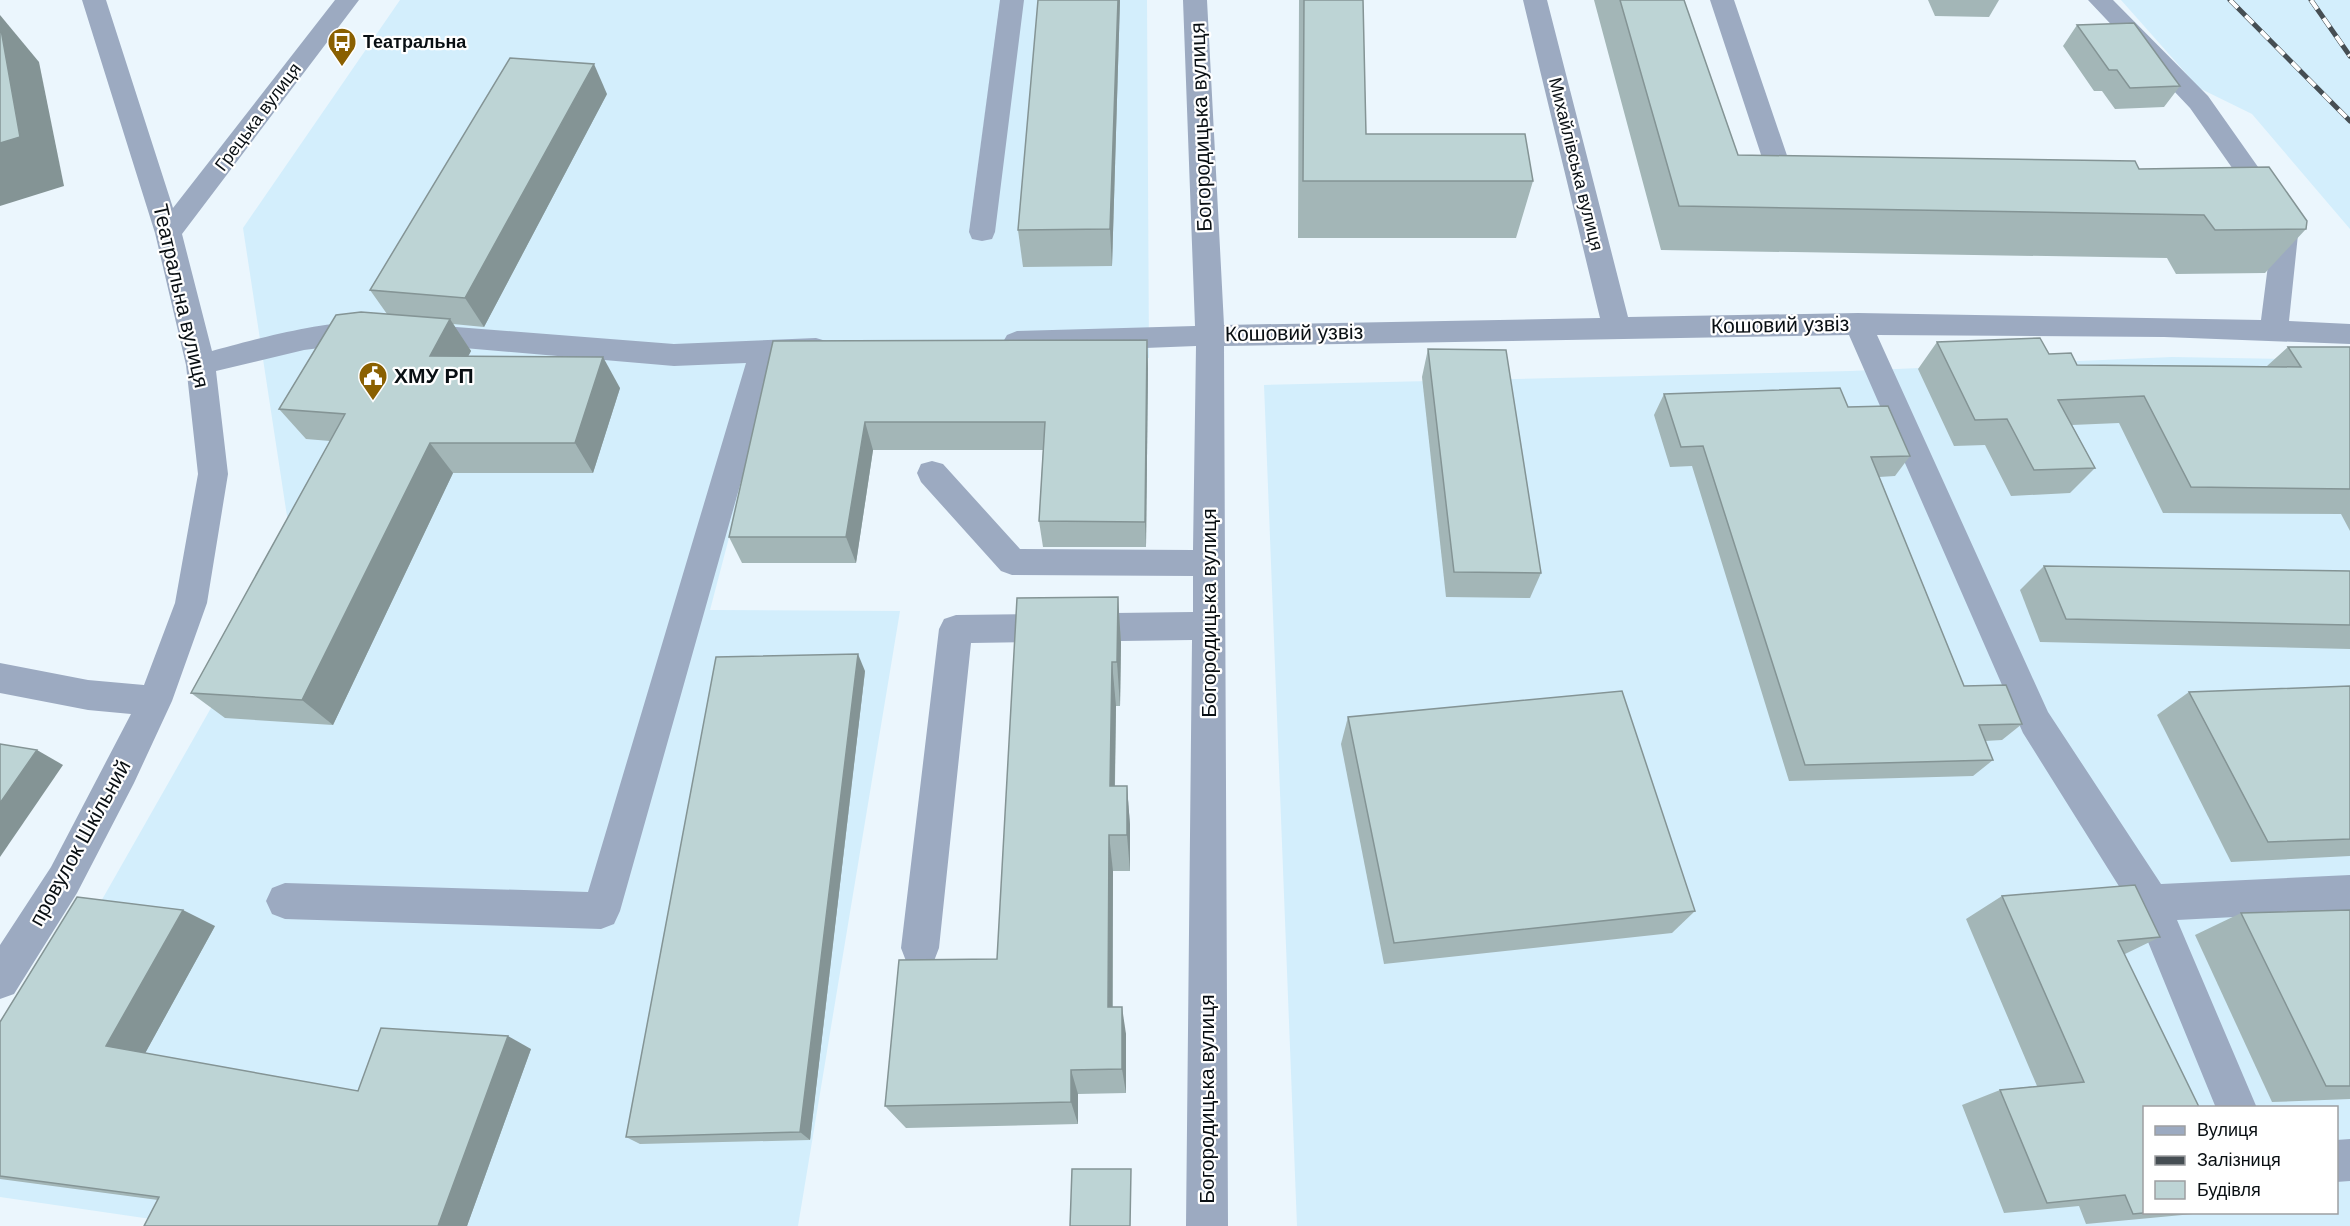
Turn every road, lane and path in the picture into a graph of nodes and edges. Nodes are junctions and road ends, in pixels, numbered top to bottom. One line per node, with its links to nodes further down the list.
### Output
1 (94, 0): 10 (street, Театральна вулиця)
2 (347, 0): 10 (street, Грецька вулиця)
3 (1012, 0): 9 (street)
4 (1195, 0): 14 (street, Богородицька вулиця)
5 (1535, 0): 12 (street, Михайлівська вулиця)
6 (1722, 0): 8 (street)
7 (2100, 0): 13 (street)
8 (1820, 188)
9 (982, 232)
10 (168, 233): 19 (street, Театральна вулиця)
11 (1858, 323): 12 (street, Кошовий узвіз); 13 (street, Кошовий узвіз); 27 (street)
12 (1616, 327): 14 (street, Кошовий узвіз)
13 (2274, 330): 15 (street, Кошовий узвіз)
14 (1210, 334): 16 (street, Кошовий узвіз); 21 (street, Богородицька вулиця)
15 (2348, 337)
16 (987, 343)
17 (846, 348): 18 (street)
18 (764, 351): 19 (street); 26 (street)
19 (201, 365): 24 (street, Театральна вулиця)
20 (932, 473): 21 (street)
21 (1209, 563): 22 (street, Богородицька вулиця)
22 (1209, 626): 28 (street); 31 (street, Богородицька вулиця)
23 (0, 678): 24 (street)
24 (155, 702): 29 (street, провулок Шкільний)
25 (2350, 893): 27 (street)
26 (285, 901)
27 (2151, 903): 30 (street)
28 (920, 948)
29 (0, 980)
30 (2237, 1106)
31 (1207, 1226)

